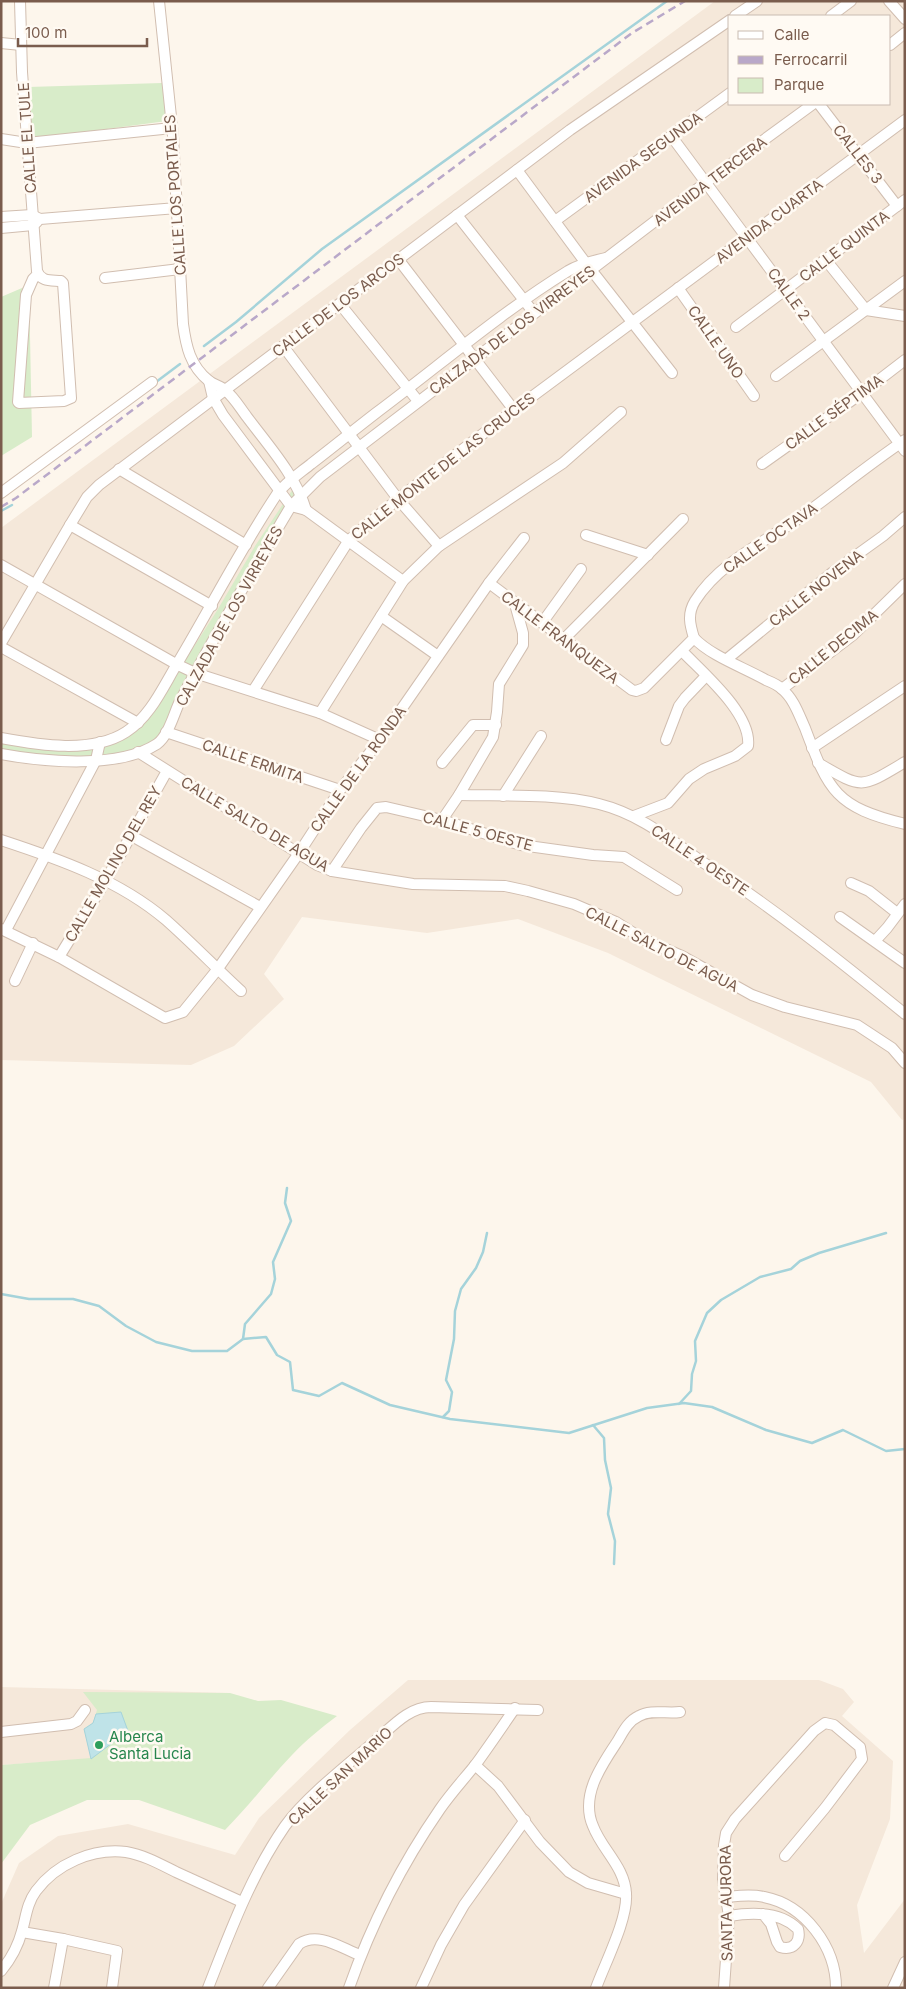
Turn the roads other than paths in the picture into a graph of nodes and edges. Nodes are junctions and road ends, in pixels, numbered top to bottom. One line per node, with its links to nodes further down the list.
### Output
1 (20, 1): 13 (street, CALLE EL TULE)
2 (159, 1): 18 (street, CALLE LOS PORTALES)
3 (757, 1): 6 (street)
4 (851, 1): 7 (street)
5 (889, 1): 8 (street)
6 (736, 15)
7 (832, 15)
8 (905, 20)
9 (728, 21): 23 (street, CALLE DE LOS ARCOS)
10 (905, 33): 12 (street)
11 (1, 43): 13 (street)
12 (891, 43)
13 (21, 45): 21 (street, CALLE EL TULE)
14 (728, 94): 19 (street, AVENIDA SEGUNDA)
15 (812, 105): 24 (street, AVENIDA TERCERA)
16 (820, 105): 22 (street, CALLES 3)
17 (905, 120): 22 (street, AVENIDA CUARTA)
18 (172, 128): 21 (street); 26 (street, CALLE LOS PORTALES)
19 (672, 136): 24 (street, CALLE 2); 30 (street, AVENIDA SEGUNDA)
20 (1, 139): 21 (street)
21 (27, 143): 29 (street, CALLE EL TULE)
22 (859, 154): 25 (street, CALLES 3); 32 (street, AVENIDA CUARTA)
23 (517, 170): 27 (street, CALLE DE LOS ARCOS); 30 (street)
24 (705, 183): 32 (street, CALLE 2); 33 (street, AVENIDA TERCERA)
25 (901, 203): 35 (street, CALLE QUINTA)
26 (178, 208): 29 (street); 37 (street, CALLE LOS PORTALES)
27 (457, 216): 34 (street, CALLE DE LOS ARCOS); 44 (street)
28 (1, 217): 29 (street)
29 (35, 220): 31 (street); 39 (street, CALLE EL TULE)
30 (555, 221): 36 (street)
31 (1, 228)
32 (748, 238): 42 (street, AVENIDA CUARTA); 43 (street, CALLE 2)
33 (607, 258): 36 (street, CALZADA DE LOS VIRREYES); 38 (street, CALZADA DE LOS VIRREYES)
34 (398, 259): 45 (street, CALLE DE LOS ARCOS); 53 (street)
35 (825, 259): 43 (street, CALLE QUINTA); 46 (street)
36 (585, 262): 38 (street); 44 (street, CALZADA DE LOS VIRREYES)
37 (180, 269): 40 (street); 58 (street, CALLE LOS PORTALES)
38 (593, 270): 47 (street, CALZADA DE LOS VIRREYES); 49 (street)
39 (38, 274): 39 (street)
40 (105, 278)
41 (905, 281): 46 (street)
42 (678, 288): 49 (street, AVENIDA CUARTA); 63 (street, CALLE UNO)
43 (786, 290): 50 (street, CALLE QUINTA); 51 (street, CALLE 2)
44 (525, 301): 47 (street); 53 (street, CALZADA DE LOS VIRREYES)
45 (340, 304): 52 (street, CALLE DE LOS ARCOS); 60 (street)
46 (866, 310): 48 (street); 51 (street)
47 (534, 314): 54 (street, CALZADA DE LOS VIRREYES)
48 (905, 316)
49 (632, 320): 56 (street); 66 (street, CALLE MONTE DE LAS CRUCES)
50 (736, 327)
51 (823, 342): 57 (street); 62 (street, CALLE 2)
52 (283, 346): 61 (street, CALLE DE LOS ARCOS); 68 (street)
53 (464, 346): 54 (street); 60 (street, CALZADA DE LOS VIRREYES)
54 (474, 359): 65 (street, CALZADA DE LOS VIRREYES); 66 (street)
55 (905, 360): 62 (street, CALLE SÉPTIMA)
56 (672, 373)
57 (776, 376)
58 (210, 381): 61 (street, CALLE LOS PORTALES); 64 (street)
59 (152, 382): 75 (street)
60 (408, 389): 65 (street); 68 (street, CALZADA DE LOS VIRREYES)
61 (225, 390): 64 (street, CALLE DE LOS ARCOS); 73 (street, CALLE LOS PORTALES)
62 (862, 393): 69 (street, CALLE 2); 71 (street, CALLE SÉPTIMA)
63 (754, 396)
64 (212, 398): 72 (street, CALLE DE LOS ARCOS); 74 (street)
65 (418, 402): 70 (street, CALZADA DE LOS VIRREYES)
66 (514, 410): 77 (street, CALLE MONTE DE LAS CRUCES)
67 (621, 412): 87 (street)
68 (349, 434): 70 (street); 73 (street, CALZADA DE LOS VIRREYES)
69 (903, 445): 99 (street, CALLE OCTAVA)
70 (359, 447): 76 (street, CALZADA DE LOS VIRREYES); 77 (street)
71 (762, 464)
72 (119, 469): 82 (street, CALLE DE LOS ARCOS); 86 (street)
73 (292, 479): 74 (street, CALZADA DE LOS VIRREYES); 76 (street, CALLE LOS PORTALES)
74 (279, 491): 78 (street); 86 (street, CALZADA DE LOS VIRREYES)
75 (1, 493)
76 (302, 494): 78 (street, CALZADA DE LOS VIRREYES); 79 (street, CALLE LOS PORTALES)
77 (398, 499): 85 (street, CALLE MONTE DE LAS CRUCES); 87 (street)
78 (291, 506): 79 (street); 107 (street, CALZADA DE LOS VIRREYES)
79 (306, 510): 85 (street)
80 (905, 517): 105 (street, CALLE NOVENA)
81 (683, 519): 88 (street)
82 (70, 525): 93 (street, CALLE DE LOS ARCOS); 96 (street)
83 (586, 535): 88 (street)
84 (524, 538): 92 (street, CALLE DE LA RONDA)
85 (349, 540): 91 (street); 111 (street, CALLE MONTE DE LAS CRUCES)
86 (246, 545): 96 (street, CALZADA DE LOS VIRREYES)
87 (439, 546): 91 (street)
88 (648, 555): 100 (street)
89 (1, 565): 93 (street)
90 (581, 569): 98 (street)
91 (403, 581): 97 (street)
92 (489, 583): 95 (street, CALLE FRANQUEZA); 104 (street, CALLE DE LA RONDA)
93 (36, 584): 101 (street, CALLE DE LOS ARCOS); 106 (street)
94 (905, 584): 110 (street, CALLE DECIMA)
95 (515, 604): 98 (street, CALLE FRANQUEZA); 114 (street)
96 (212, 606): 106 (street, CALZADA DE LOS VIRREYES)
97 (381, 616): 104 (street); 112 (street)
98 (542, 623): 100 (street, CALLE FRANQUEZA)
99 (694, 638): 103 (street); 105 (street)
100 (564, 639): 103 (street, CALLE FRANQUEZA)
101 (1, 643)
102 (1, 648): 113 (street)
103 (682, 651): 108 (street)
104 (438, 656): 118 (street, CALLE DE LA RONDA)
105 (728, 659): 110 (street)
106 (176, 664): 107 (street); 113 (street, CALZADA DE LOS VIRREYES)
107 (195, 673): 111 (street); 115 (street, CALZADA DE LOS VIRREYES)
108 (706, 676): 119 (street); 132 (street)
109 (904, 688): 121 (street)
110 (782, 689): 121 (street)
111 (253, 691): 112 (street)
112 (320, 713): 118 (street)
113 (138, 723): 120 (street, CALZADA DE LOS VIRREYES)
114 (496, 725): 127 (street); 130 (street)
115 (166, 732): 122 (street, CALZADA DE LOS VIRREYES); 129 (street, CALLE ERMITA)
116 (542, 736): 131 (street)
117 (1, 738): 120 (street, CALZADA DE LOS VIRREYES)
118 (380, 740): 129 (street, CALLE DE LA RONDA)
119 (666, 740)
120 (100, 742): 124 (street)
121 (812, 748): 125 (street)
122 (138, 752): 124 (street, CALZADA DE LOS VIRREYES); 128 (street, CALLE SALTO DE AGUA)
123 (1, 754): 124 (street, CALZADA DE LOS VIRREYES)
124 (96, 760): 138 (street)
125 (817, 762): 126 (street); 134 (street)
126 (905, 762)
127 (442, 763)
128 (167, 771): 135 (street, CALLE MOLINO DEL REY); 137 (street, CALLE SALTO DE AGUA)
129 (340, 790): 137 (street, CALLE DE LA RONDA)
130 (459, 796): 131 (street, CALLE 4 OESTE); 133 (street)
131 (502, 796): 132 (street, CALLE 4 OESTE)
132 (634, 816): 155 (street, CALLE 4 OESTE)
133 (442, 820): 139 (street, CALLE 5 OESTE); 142 (street, CALLE 5 OESTE)
134 (905, 824)
135 (130, 835): 140 (street, CALLE MOLINO DEL REY); 144 (street)
136 (1, 840): 138 (street)
137 (299, 853): 139 (street, CALLE SALTO DE AGUA); 144 (street, CALLE DE LA RONDA)
138 (45, 854): 140 (street); 147 (street)
139 (332, 871): 156 (street, CALLE SALTO DE AGUA)
140 (106, 880): 150 (street, CALLE MOLINO DEL REY); 152 (street)
141 (851, 883): 145 (street)
142 (677, 890)
143 (905, 904): 145 (street)
144 (260, 907): 152 (street, CALLE DE LA RONDA)
145 (898, 913): 148 (street)
146 (840, 917): 148 (street)
147 (3, 930): 149 (street)
148 (875, 941): 151 (street)
149 (33, 943): 150 (street); 153 (street)
150 (59, 957): 152 (street, CALLE DE LA RONDA)
151 (905, 963)
152 (217, 970): 154 (street)
153 (15, 981)
154 (242, 991)
155 (905, 1014)
156 (905, 1063)
157 (516, 1708): 159 (street, CALLE SAN MARIO); 162 (street); 167 (street, CALLE SAN MARIO)
158 (85, 1710): 161 (street)
159 (538, 1710)
160 (680, 1712): 165 (street)
161 (1, 1732)
162 (475, 1765): 163 (street); 172 (street)
163 (525, 1820): 165 (street); 180 (street)
164 (785, 1856): 166 (street, SANTA AURORA)
165 (626, 1894): 181 (street)
166 (725, 1897): 169 (street, SANTA AURORA); 183 (street)
167 (242, 1902): 170 (street); 177 (street, CALLE SAN MARIO)
168 (762, 1914): 169 (street)
169 (729, 1916): 182 (street, SANTA AURORA)
170 (22, 1932): 171 (street); 174 (street)
171 (63, 1939): 175 (street); 176 (street)
172 (360, 1956): 178 (street); 179 (street)
173 (905, 1962): 184 (street)
174 (1, 1971)
175 (54, 1988)
176 (112, 1988)
177 (208, 1988)
178 (268, 1988)
179 (349, 1988)
180 (421, 1988)
181 (596, 1988)
182 (724, 1988)
183 (836, 1988)
184 (893, 1988)

